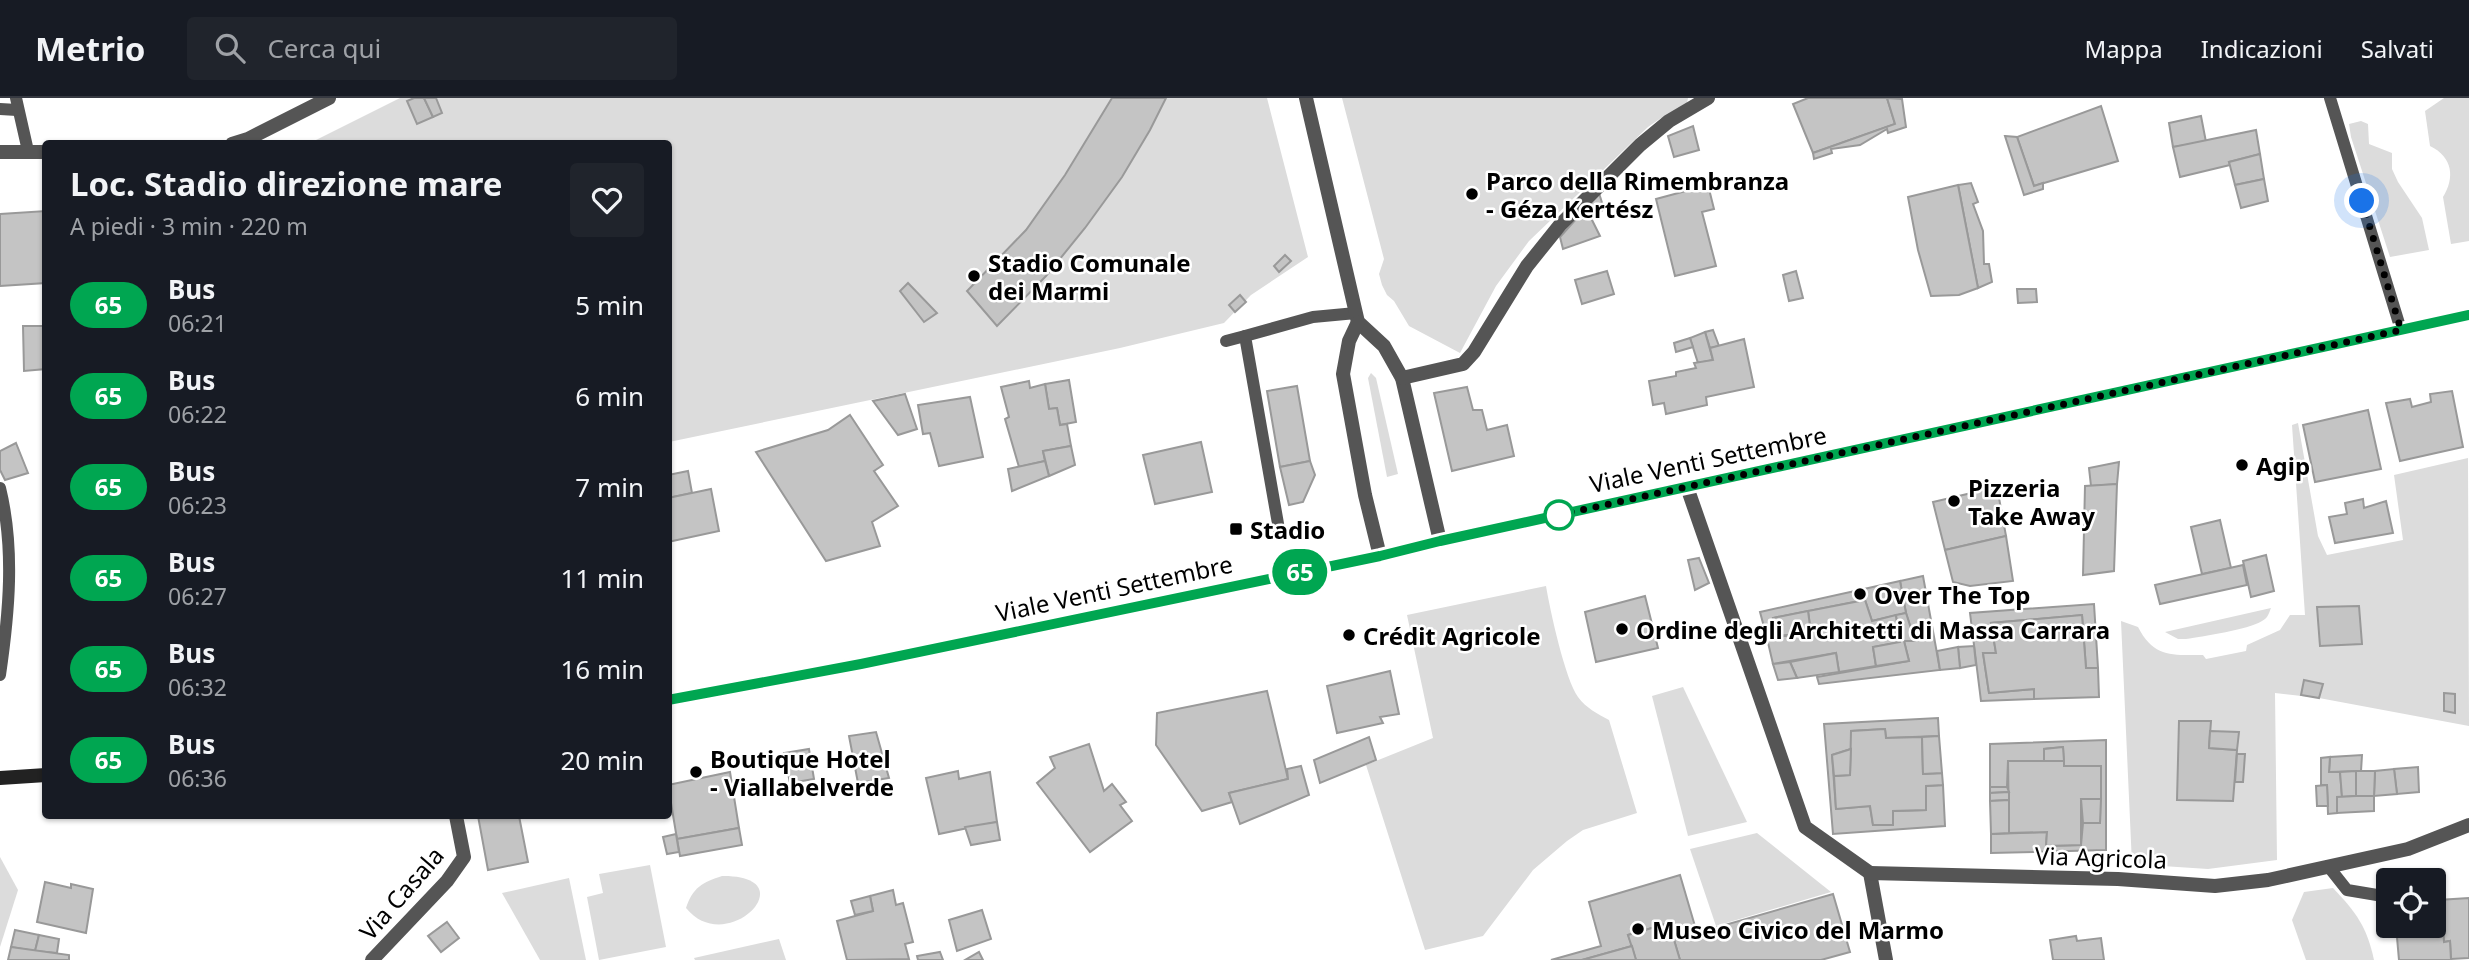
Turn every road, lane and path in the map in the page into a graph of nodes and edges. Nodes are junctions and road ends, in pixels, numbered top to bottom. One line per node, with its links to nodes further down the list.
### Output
1 (329, 98): 7 (street)
2 (1306, 98): 12 (street)
3 (1708, 98): 16 (street)
4 (2330, 98): 13 (lane)
5 (16, 104): 6 (lane); 8 (lane)
6 (0, 109)
7 (250, 140)
8 (27, 151): 9 (street); 10 (street)
9 (0, 152)
10 (42, 152)
11 (2469, 315): 13 (main road, Viale Venti Settembre)
12 (1357, 317): 14 (lane); 16 (street); 21 (street)
13 (2401, 330): 17 (main road, Viale Venti Settembre)
14 (1245, 336): 15 (lane); 19 (lane)
15 (1226, 341)
16 (1402, 378): 20 (street)
17 (1688, 487): 20 (main road, Viale Venti Settembre); 29 (street)
18 (0, 488): 22 (lane)
19 (1280, 535)
20 (1440, 541): 21 (main road, Viale Venti Settembre)
21 (1380, 556): 23 (main road, Viale Venti Settembre)
22 (0, 675)
23 (672, 699)
24 (42, 775): 25 (main road)
25 (0, 778)
26 (457, 819): 31 (street, Via Casala)
27 (2469, 825): 28 (street, Via Agricola)
28 (2328, 866): 29 (street, Via Agricola); 30 (lane)
29 (1870, 873): 32 (street)
30 (2376, 895)
31 (372, 960)
32 (1886, 960)

